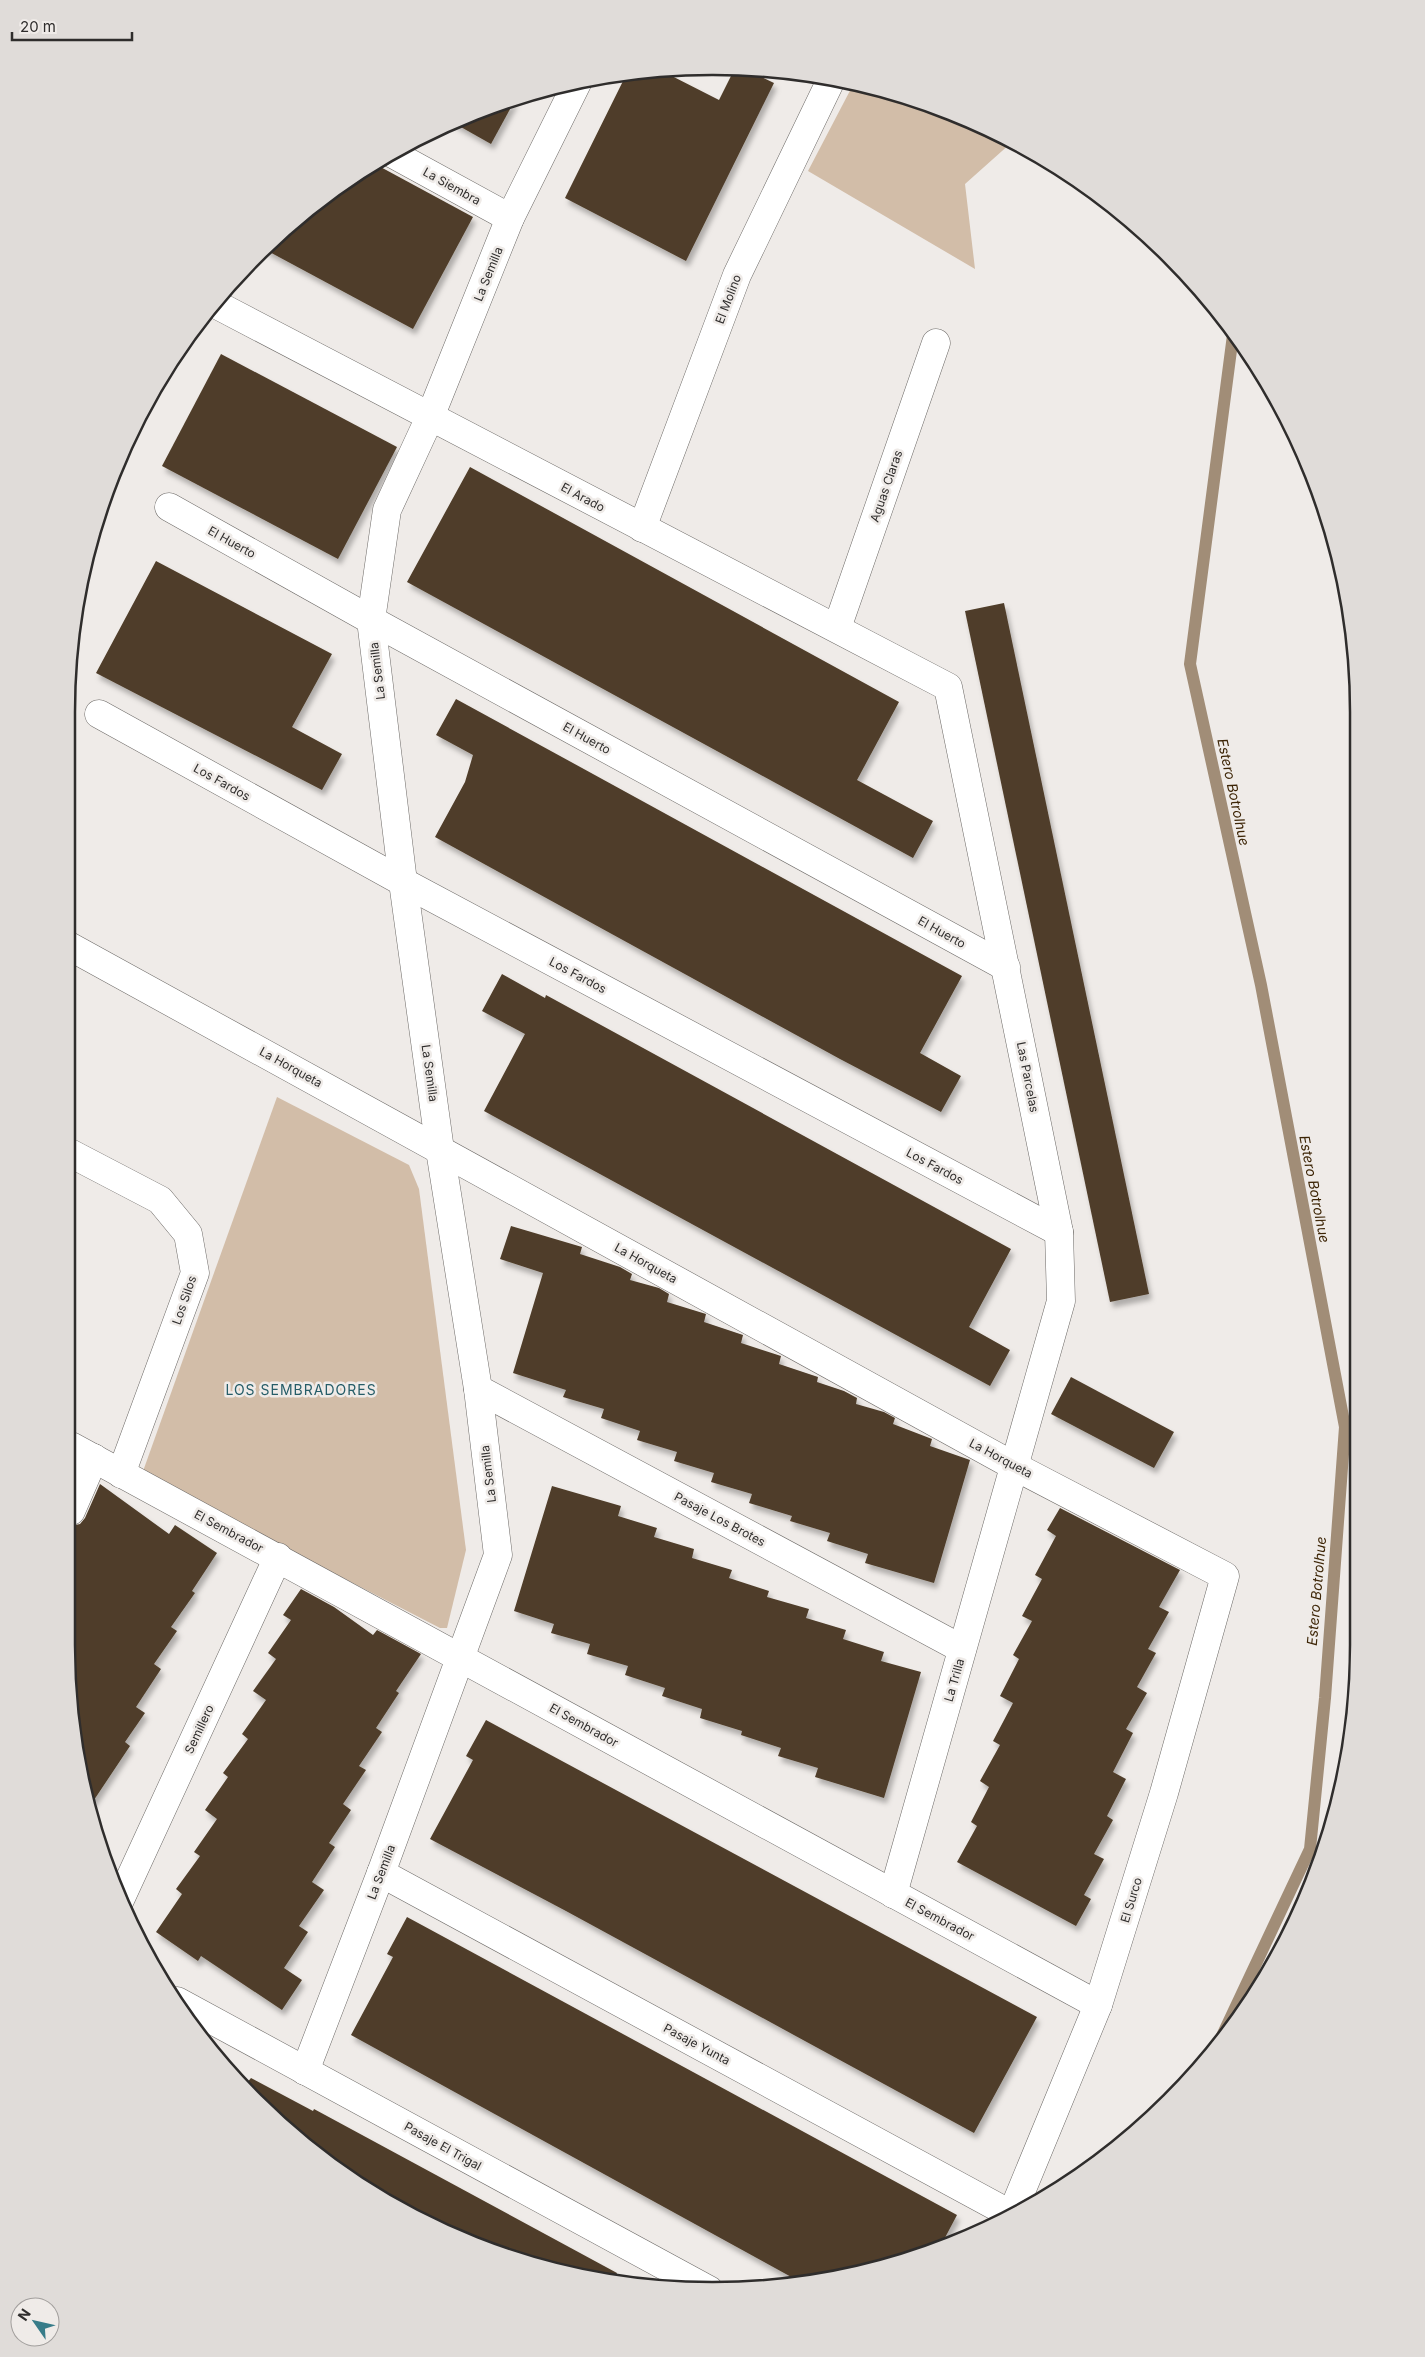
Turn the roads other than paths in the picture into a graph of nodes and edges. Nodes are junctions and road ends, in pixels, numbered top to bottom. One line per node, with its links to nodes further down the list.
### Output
1 (828, 86): 9 (street, El Molino)
2 (573, 91): 4 (street, La Semilla)
3 (399, 157): 4 (street, La Siembra)
4 (510, 218): 7 (street, La Semilla)
5 (221, 307): 7 (street, El Arado)
6 (936, 343): 11 (street, Aguas Claras)
7 (430, 417): 9 (street, El Arado); 10 (street, La Semilla)
8 (169, 507): 10 (street, El Huerto)
9 (642, 528): 11 (street, El Arado)
10 (371, 620): 14 (street, La Semilla); 16 (street, El Huerto)
11 (837, 628): 12 (street, El Arado)
12 (948, 687): 16 (street, Las Parcelas)
13 (99, 714): 14 (street, Los Fardos)
14 (403, 882): 17 (street, La Semilla); 19 (street, Los Fardos)
15 (75, 949): 17 (street, La Horqueta)
16 (1006, 967): 19 (street, Las Parcelas)
17 (440, 1150): 20 (street, La Semilla); 23 (street, La Horqueta)
18 (75, 1156): 24 (street, Los Silos)
19 (1059, 1232): 23 (street, Las Parcelas)
20 (478, 1389): 28 (street, Pasaje Los Brotes); 29 (street, La Semilla)
21 (75, 1448): 22 (street, El Sembrador)
22 (94, 1458): 24 (street, El Sembrador); 25 (street)
23 (1014, 1466): 27 (street, La Horqueta); 28 (street, La Trilla)
24 (121, 1474): 26 (street, El Sembrador)
25 (75, 1502)
26 (278, 1558): 29 (street, El Sembrador); 31 (street, Semillero)
27 (1225, 1576): 33 (street, El Surco)
28 (962, 1649): 32 (street, La Trilla)
29 (461, 1658): 30 (street, La Semilla); 32 (street, El Sembrador)
30 (381, 1873): 35 (street, La Semilla); 37 (street, Pasaje Yunta)
31 (125, 1890)
32 (893, 1894): 33 (street, El Sembrador)
33 (1098, 2005): 36 (street, El Surco)
34 (188, 2007): 35 (street, Pasaje El Trigal)
35 (305, 2071): 38 (street, Pasaje El Trigal)
36 (1015, 2205)
37 (1004, 2211)
38 (693, 2282)

